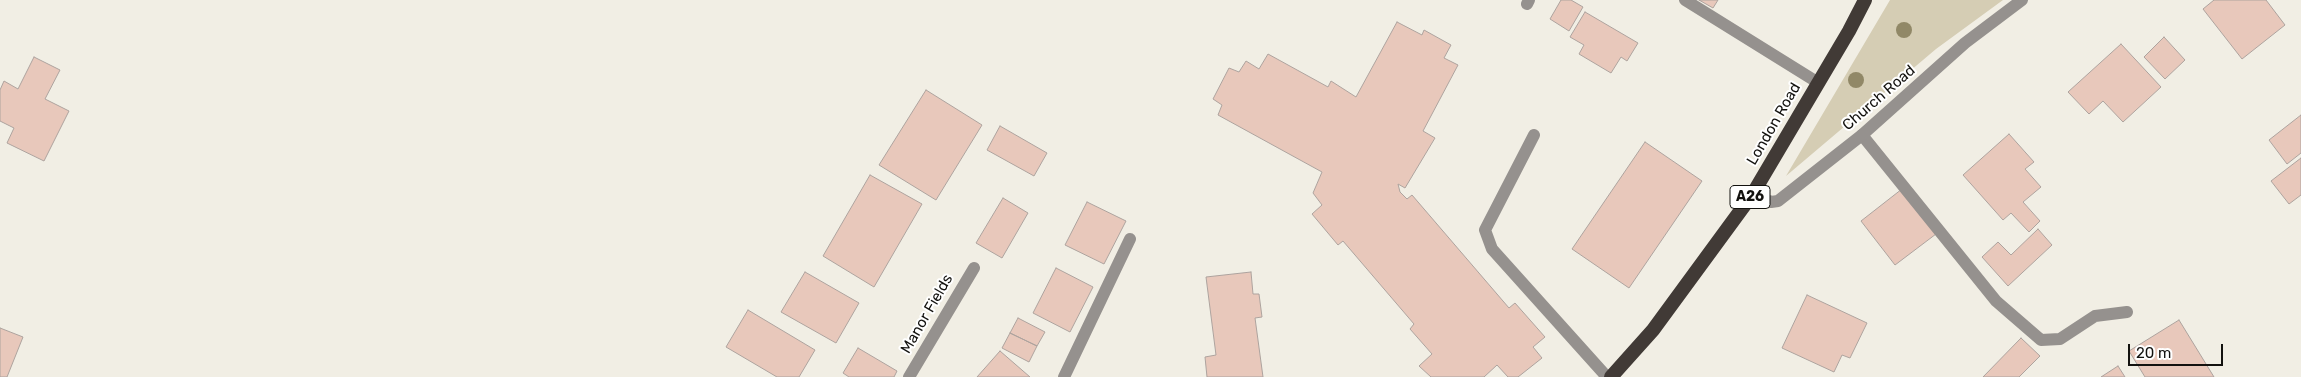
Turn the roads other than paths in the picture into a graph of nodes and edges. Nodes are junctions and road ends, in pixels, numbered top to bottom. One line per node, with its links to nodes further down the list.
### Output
1 (1685, 0): 4 (street)
2 (1865, 0): 4 (highway, London Road / A26)
3 (2022, 0): 5 (street, Church Road)
4 (1817, 82): 7 (highway, London Road / A26)
5 (1862, 135): 7 (street, Church Road); 10 (street)
6 (1534, 136): 13 (street)
7 (1752, 194): 14 (highway, London Road / A26)
8 (1130, 239): 12 (street)
9 (974, 268): 11 (street, Manor Fields)
10 (2127, 312)
11 (909, 377)
12 (1064, 377)
13 (1607, 377)
14 (1611, 377)

